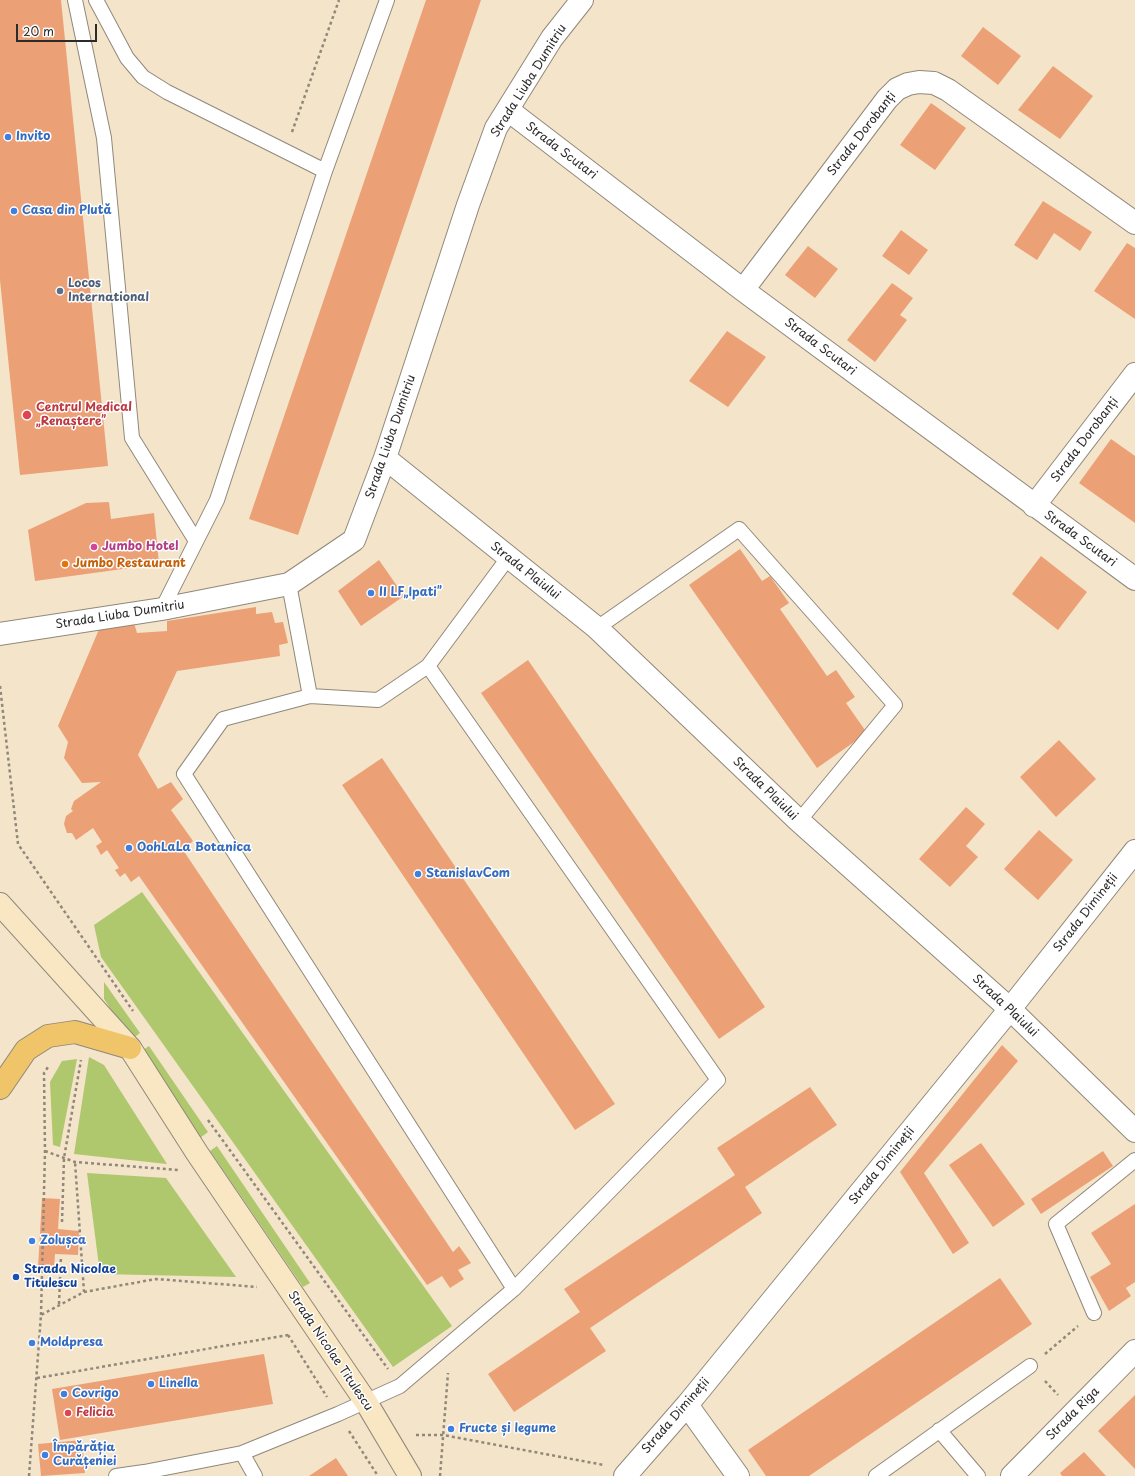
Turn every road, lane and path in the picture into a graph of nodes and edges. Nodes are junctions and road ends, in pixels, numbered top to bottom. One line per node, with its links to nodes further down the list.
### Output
1 (75, 0): 14 (lane)
2 (96, 0): 7 (lane)
3 (339, 0): 7 (path)
4 (387, 0): 8 (lane)
5 (582, 0): 6 (street, Strada Liuba Dumitriu)
6 (508, 110): 10 (street, Strada Scutari); 12 (street, Strada Liuba Dumitriu)
7 (285, 151): 8 (lane)
8 (325, 171): 14 (lane)
9 (1135, 223): 10 (street, Strada Dorobanți)
10 (743, 290): 13 (street, Strada Scutari)
11 (1135, 374): 13 (street, Strada Dorobanți)
12 (385, 458): 15 (street, Strada Plaiului); 17 (street, Strada Liuba Dumitriu)
13 (1034, 506): 16 (street, Strada Scutari)
14 (196, 541): 18 (lane)
15 (508, 558): 19 (street, Strada Plaiului); 21 (lane)
16 (1135, 579)
17 (289, 584): 18 (street, Strada Liuba Dumitriu); 23 (lane)
18 (162, 610): 20 (street, Strada Liuba Dumitriu)
19 (597, 628): 24 (street, Strada Plaiului); 24 (lane)
20 (0, 634)
21 (428, 666): 23 (lane); 44 (lane)
22 (0, 686): 28 (path)
23 (310, 696): 44 (lane)
24 (799, 821): 27 (street, Strada Plaiului)
25 (1135, 851): 27 (street, Strada Dimineții)
26 (0, 904): 29 (street, Strada Nicolae Titulescu)
27 (1010, 1009): 34 (street, Strada Plaiului); 58 (street, Strada Dimineții)
28 (136, 1015)
29 (130, 1048): 32 (main road); 57 (street, Strada Nicolae Titulescu)
30 (82, 1055): 36 (path)
31 (51, 1062): 35 (path)
32 (0, 1088)
33 (206, 1117): 56 (path)
34 (1135, 1131)
35 (45, 1151): 36 (path); 49 (path)
36 (64, 1158): 38 (path); 40 (path)
37 (1135, 1160): 48 (lane)
38 (75, 1162): 39 (path); 45 (path)
39 (176, 1164)
40 (62, 1222)
41 (61, 1256): 47 (path)
42 (253, 1281): 43 (path)
43 (257, 1287): 45 (path); 46 (path)
44 (514, 1289): 52 (lane)
45 (84, 1292): 47 (path)
46 (261, 1293)
47 (59, 1304): 49 (path)
48 (1094, 1313): 54 (path)
49 (41, 1315): 55 (path)
50 (284, 1329): 51 (path)
51 (288, 1335): 55 (path); 60 (path)
52 (451, 1343): 56 (lane); 63 (path)
53 (1135, 1351): 59 (street, Strada Riga)
54 (1030, 1366): 59 (path); 61 (lane)
55 (37, 1378): 67 (path)
56 (400, 1386): 57 (lane)
57 (366, 1402): 60 (lane); 62 (street, Strada Nicolae Titulescu)
58 (687, 1405): 65 (street, Strada Dimineții); 73 (street)
59 (1075, 1412): 76 (street, Strada Riga)
60 (338, 1414): 64 (lane); 70 (path)
61 (939, 1430): 74 (lane); 75 (lane)
62 (384, 1435): 63 (path); 71 (street, Strada Nicolae Titulescu)
63 (443, 1435): 65 (path); 72 (path)
64 (242, 1453): 66 (lane); 69 (lane)
65 (628, 1473)
66 (144, 1474): 68 (lane)
67 (29, 1476)
68 (116, 1476)
69 (255, 1476)
70 (378, 1476)
71 (410, 1476)
72 (440, 1476)
73 (738, 1476)
74 (876, 1476)
75 (978, 1476)
76 (1012, 1476)

